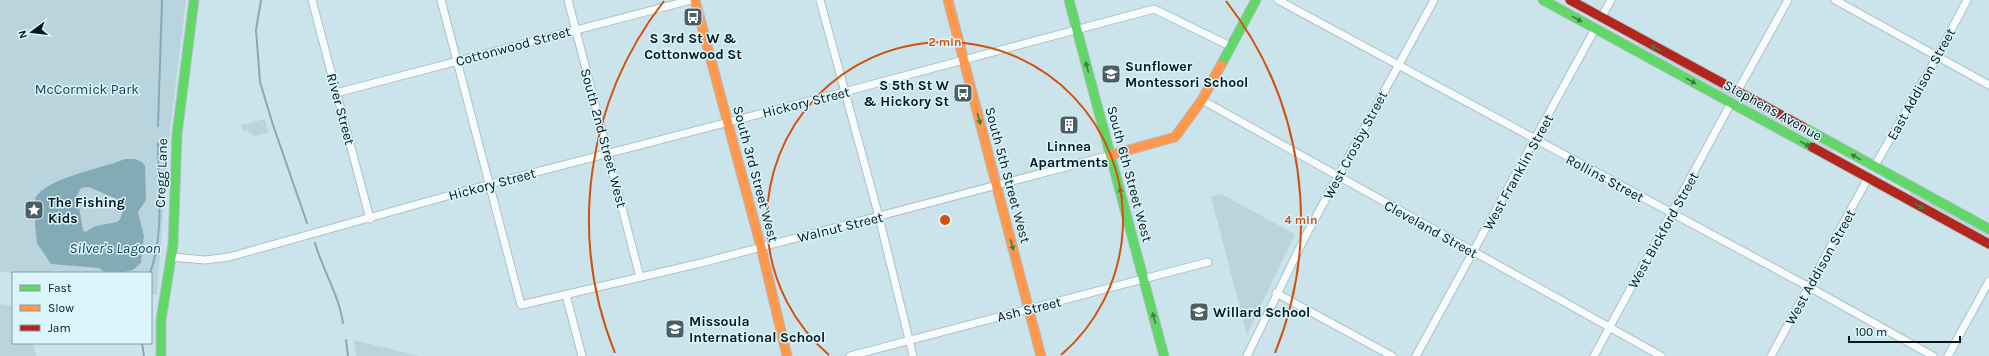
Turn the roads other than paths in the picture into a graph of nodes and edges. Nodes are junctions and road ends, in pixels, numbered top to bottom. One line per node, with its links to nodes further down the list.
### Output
1 (194, 0): 50 (main road, Cregg Lane)
2 (312, 0): 31 (street, River Street)
3 (441, 0): 26 (street)
4 (568, 0): 22 (street, South 2nd Street West)
5 (691, 0): 22 (street, Cottonwood Street)
6 (695, 0): 34 (main road, South 3rd Street West)
7 (820, 0): 29 (street)
8 (948, 0): 25 (main road, South 5th Street West)
9 (1069, 0): 20 (main road, South 6th Street West)
10 (1256, 0): 23 (main road)
11 (1278, 0): 27 (street, Rollins Street)
12 (1434, 0): 27 (street, West Crosby Street)
13 (1543, 0): 21 (main road, Stephens Avenue, one-way to 21)
14 (1570, 0): 19 (main road, Stephens Avenue)
15 (1611, 0): 19 (street)
16 (1788, 0): 30 (street)
17 (1835, 0): 24 (street)
18 (1967, 0): 24 (street, East Addison Street)
19 (1601, 18): 21 (main road); 30 (main road, Stephens Avenue, one-way to 19)
20 (1076, 29): 23 (street, Hickory Street); 25 (street, Hickory Street); 37 (main road, South 6th Street West, one-way to 20)
21 (1595, 29): 33 (main road, Stephens Avenue, one-way to 33); 35 (street, West Franklin Street)
22 (576, 30): 26 (street, Cottonwood Street); 36 (street, South 2nd Street West)
23 (1230, 46): 32 (main road)
24 (1937, 57): 28 (street); 38 (street, East Addison Street)
25 (964, 60): 29 (street, Hickory Street); 42 (main road, South 5th Street West, one-way to 42)
26 (458, 61): 31 (street, Cottonwood Street); 41 (street)
27 (1398, 64): 35 (street, Rollins Street); 39 (street, West Crosby Street)
28 (1989, 85)
29 (844, 92): 34 (street, Hickory Street); 44 (street)
30 (1737, 92): 38 (main road, Stephens Avenue, one-way to 30)
31 (336, 93): 45 (street, River Street)
32 (1202, 100): 37 (main road); 39 (street, Cleveland Street)
33 (1731, 103): 40 (main road, Stephens Avenue, one-way to 40); 43 (street, West Bickford Street)
34 (727, 122): 36 (street, Hickory Street); 48 (main road, South 3rd Street West)
35 (1536, 141): 43 (street, Rollins Street); 49 (street, West Franklin Street)
36 (609, 153): 41 (street, Hickory Street); 52 (street, South 2nd Street West)
37 (1111, 155): 42 (street, Walnut Street); 53 (main road, South 6th Street West, one-way to 37)
38 (1874, 167): 40 (main road); 46 (main road, Stephens Avenue)
39 (1338, 176): 49 (street, Cleveland Street); 56 (street, West Crosby Street)
40 (1868, 178): 47 (main road, Stephens Avenue, one-way to 47); 55 (street, West Addison Street)
41 (490, 184): 45 (street, Hickory Street); 57 (street, Walnut Street)
42 (996, 184): 44 (street, Walnut Street); 58 (main road, South 5th Street West, one-way to 58)
43 (1672, 214): 55 (street, Rollins Street); 59 (street, West Bickford Street)
44 (878, 217): 48 (street, Walnut Street); 60 (street)
45 (370, 218): 50 (street, Hickory Street)
46 (1989, 229)
47 (1989, 244)
48 (761, 247): 52 (street, Walnut Street); 63 (main road, South 3rd Street West)
49 (1473, 252): 59 (street, Cleveland Street); 70 (street, West Franklin Street)
50 (172, 257): 61 (main road, Cregg Lane)
51 (1208, 262): 53 (street, Ash Street)
52 (640, 277): 57 (street, Walnut Street)
53 (1143, 278): 58 (street, Ash Street); 67 (main road, South 6th Street West, one-way to 53)
54 (1989, 281): 75 (street)
55 (1809, 287): 73 (street, West Addison Street); 74 (street, Rollins Street)
56 (1276, 293): 68 (street, West Crosby Street); 69 (street)
57 (566, 295): 62 (street)
58 (1029, 309): 60 (street, Ash Street); 66 (main road, South 5th Street West)
59 (1609, 328): 71 (street, West Bickford Street); 72 (street, Cleveland Street)
60 (909, 340): 64 (street, Ash Street); 65 (street)
61 (161, 351)
62 (582, 356)
63 (787, 356)
64 (850, 356)
65 (913, 356)
66 (1042, 356)
67 (1164, 356)
68 (1247, 356)
69 (1392, 356)
70 (1416, 356)
71 (1594, 356)
72 (1661, 356)
73 (1771, 356)
74 (1933, 356)
75 (1948, 356)

